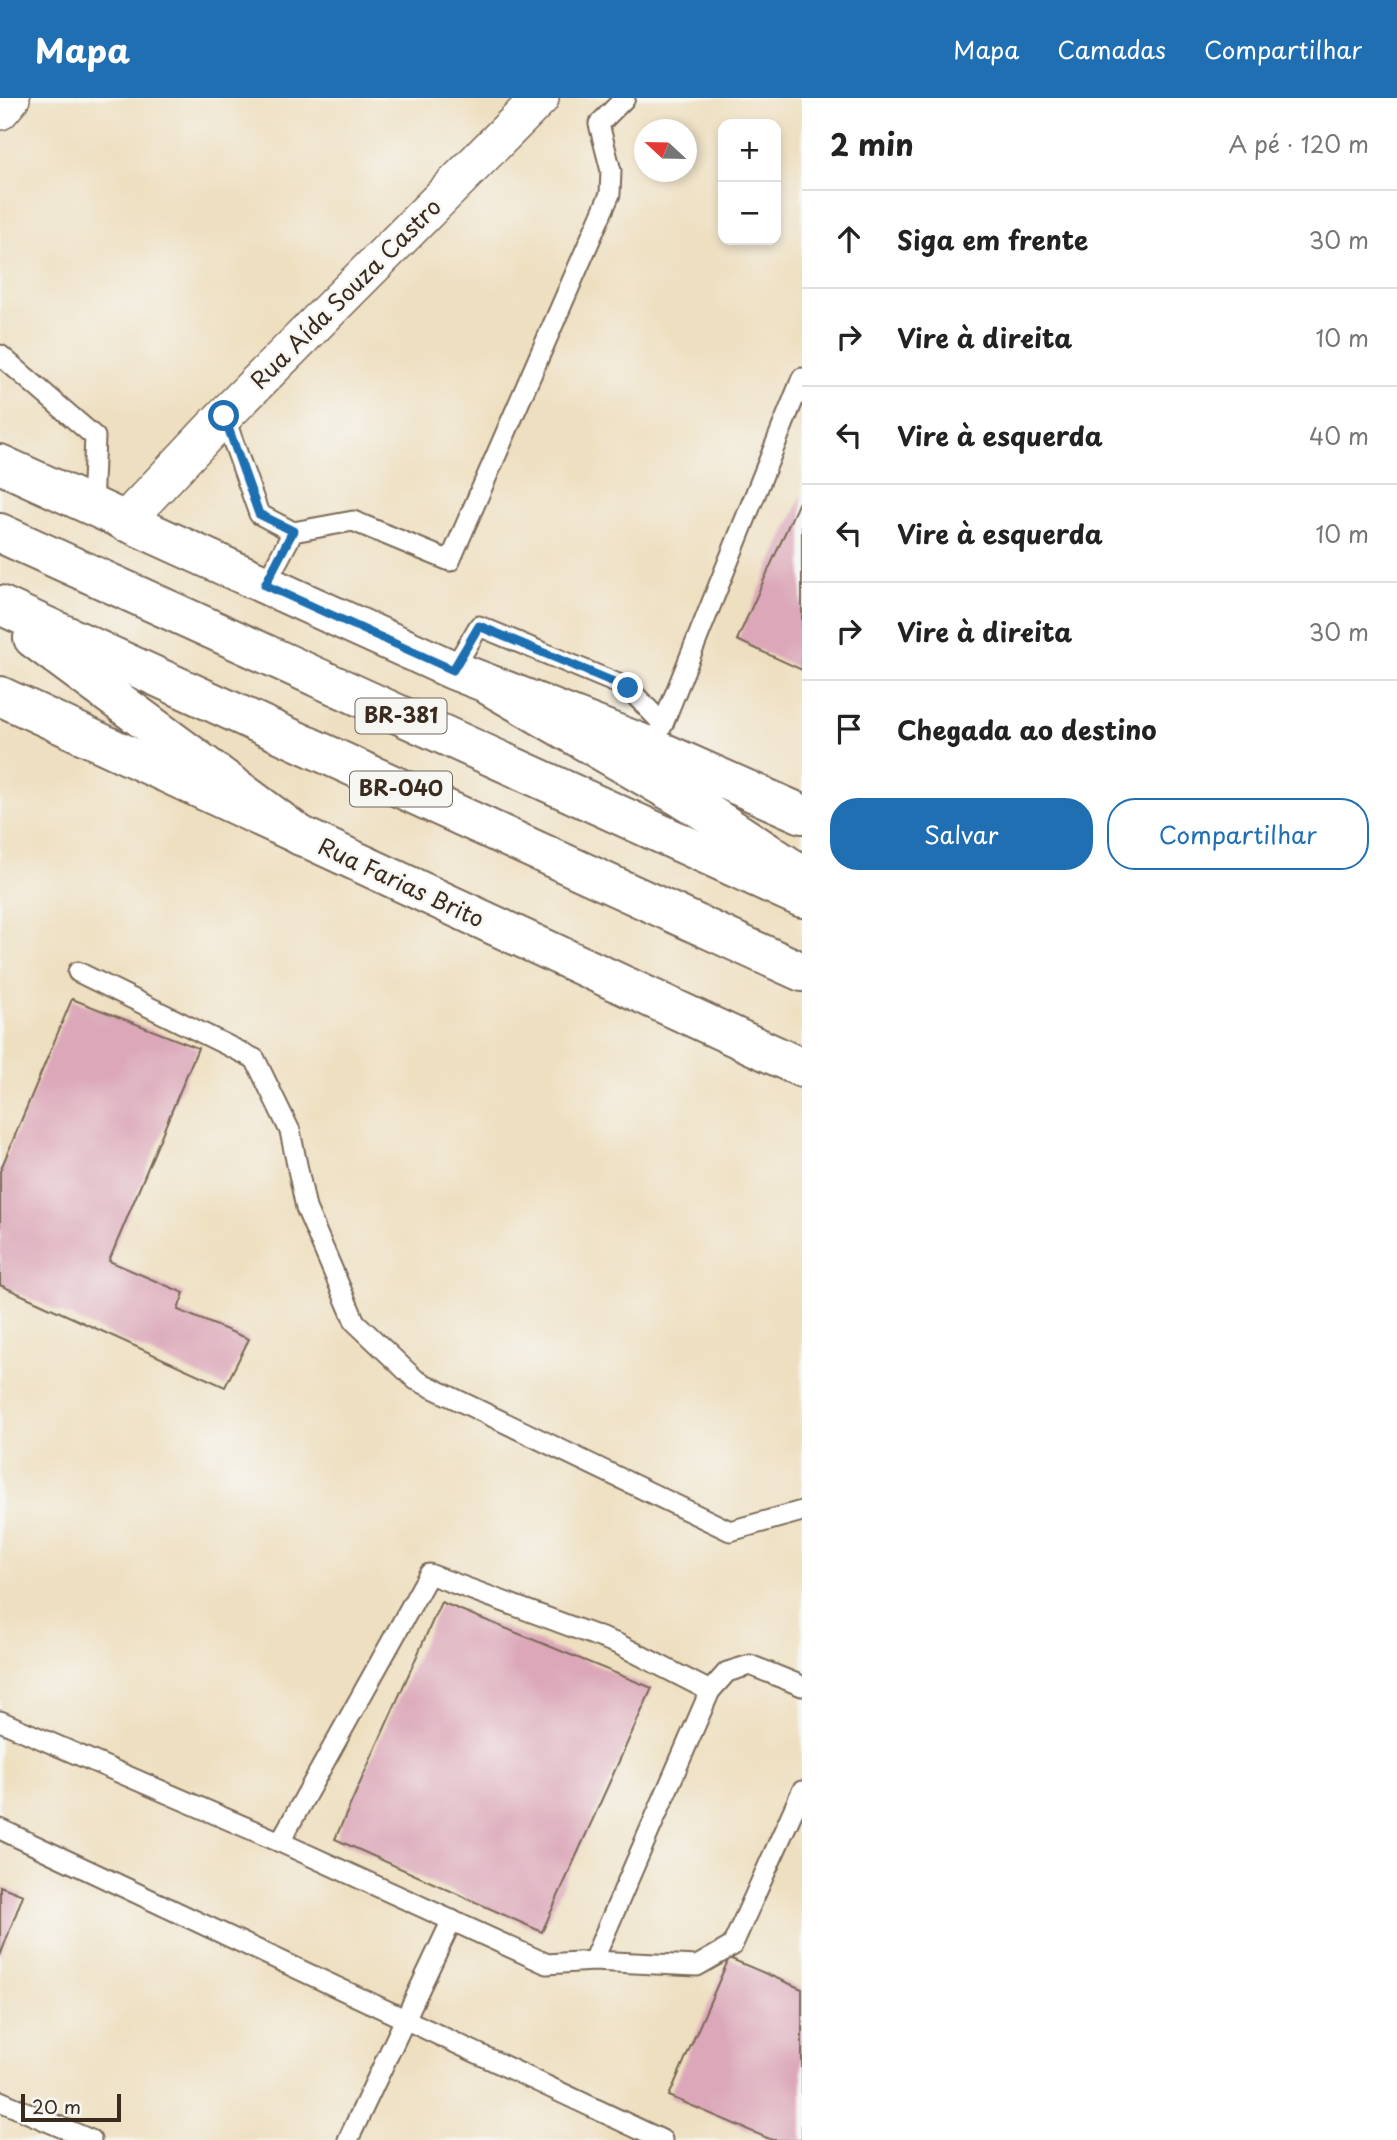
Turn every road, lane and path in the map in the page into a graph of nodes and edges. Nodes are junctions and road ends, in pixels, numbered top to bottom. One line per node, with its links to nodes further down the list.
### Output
1 (11, 98): 4 (street)
2 (540, 98): 7 (street, Rua Aída Souza Castro)
3 (625, 98): 10 (lane)
4 (0, 111)
5 (0, 355): 9 (lane)
6 (802, 378): 18 (lane)
7 (224, 416): 9 (street, Rua Aída Souza Castro); 10 (lane)
8 (0, 464): 9 (main road)
9 (108, 514): 12 (main road)
10 (293, 531): 12 (lane)
11 (0, 533): 22 (main road, BR-381)
12 (265, 585): 15 (main road)
13 (0, 605): 24 (main road, BR-040)
14 (0, 614): 20 (main road)
15 (453, 670): 16 (main road); 18 (lane)
16 (490, 686): 18 (main road); 21 (main road)
17 (0, 696): 20 (main road, Rua Farias Brito)
18 (657, 735): 19 (main road)
19 (802, 814)
20 (301, 836): 25 (main road, Rua Farias Brito)
21 (802, 875)
22 (802, 898)
23 (78, 972): 26 (lane)
24 (802, 972)
25 (802, 1068)
26 (802, 1511)
27 (802, 1686): 28 (lane)
28 (710, 1691): 32 (lane); 34 (lane)
29 (0, 1721): 32 (lane)
30 (802, 1791): 34 (lane)
31 (0, 1829): 35 (lane)
32 (280, 1842): 33 (lane)
33 (452, 1920): 34 (lane); 35 (lane)
34 (593, 1961)
35 (405, 2019): 38 (lane); 39 (lane)
36 (0, 2101): 37 (lane)
37 (92, 2140)
38 (348, 2140)
39 (662, 2140)

